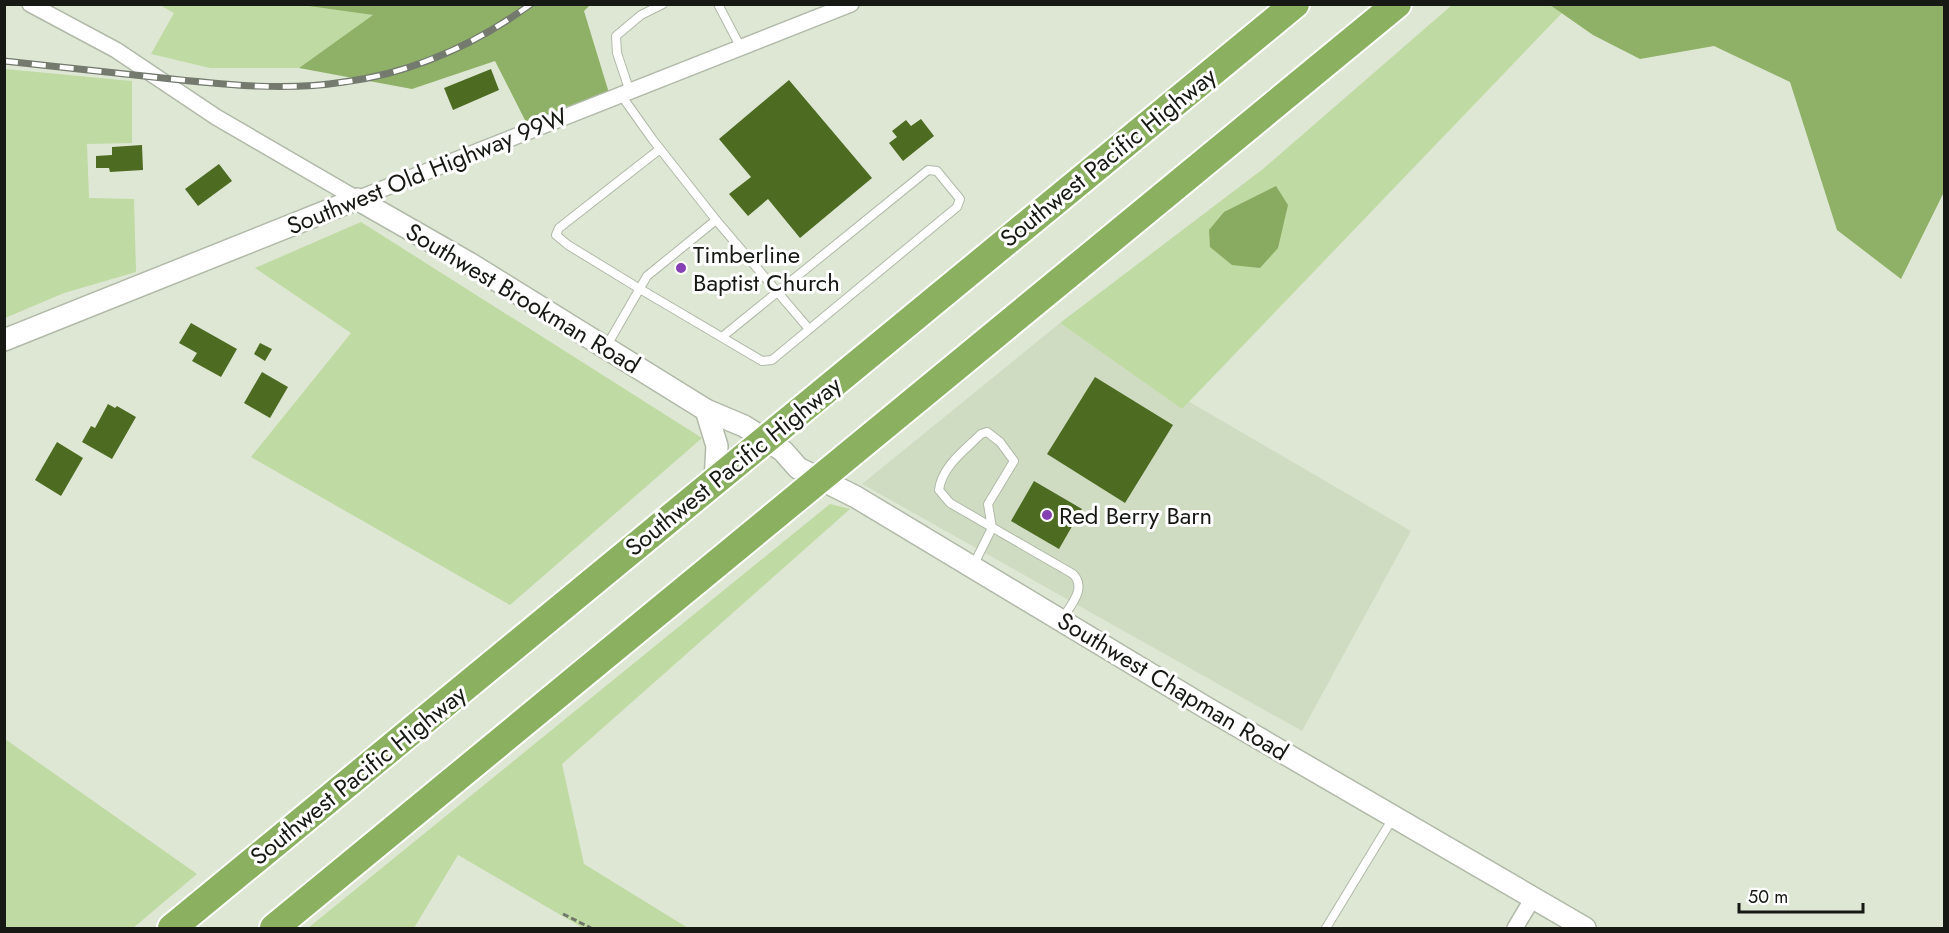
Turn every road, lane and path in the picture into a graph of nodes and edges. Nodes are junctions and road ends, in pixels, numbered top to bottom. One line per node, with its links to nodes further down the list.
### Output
1 (30, 4): 10 (street, Southwest Brookman Road)
2 (663, 4): 8 (lane)
3 (718, 4): 7 (lane)
4 (851, 4): 7 (street, Southwest Old Highway 99W)
5 (1295, 4): 19 (highway, Southwest Pacific Highway)
6 (1397, 4): 20 (highway)
7 (741, 48): 8 (street, Southwest Old Highway 99W)
8 (625, 93): 9 (lane); 10 (street, Southwest Old Highway 99W)
9 (660, 149): 11 (lane); 12 (lane)
10 (357, 199): 16 (street, Southwest Old Highway 99W); 17 (street, Southwest Brookman Road)
11 (716, 220): 12 (lane); 13 (lane)
12 (640, 289): 15 (lane); 17 (lane)
13 (778, 292): 14 (lane); 14 (lane); 15 (lane)
14 (809, 329): 15 (lane)
15 (722, 337)
16 (4, 340)
17 (605, 348): 18 (street, Southwest Brookman Road)
18 (706, 410): 19 (street, Southwest Brookman Road); 21 (street)
19 (765, 440): 20 (street, Southwest Chapman Road); 21 (highway, Southwest Pacific Highway)
20 (820, 479): 23 (street, Southwest Chapman Road); 29 (highway)
21 (715, 481): 28 (highway, Southwest Pacific Highway)
22 (992, 528): 22 (lane); 23 (lane); 24 (lane)
23 (972, 567): 24 (street, Southwest Chapman Road)
24 (1062, 620): 25 (street, Southwest Chapman Road)
25 (1394, 817): 26 (street, Southwest Chapman Road); 31 (lane)
26 (1533, 898): 32 (street); 33 (street, Southwest Chapman Road)
27 (563, 914): 30 (path)
28 (171, 928)
29 (274, 928)
30 (591, 928)
31 (1326, 928)
32 (1515, 928)
33 (1585, 928)

